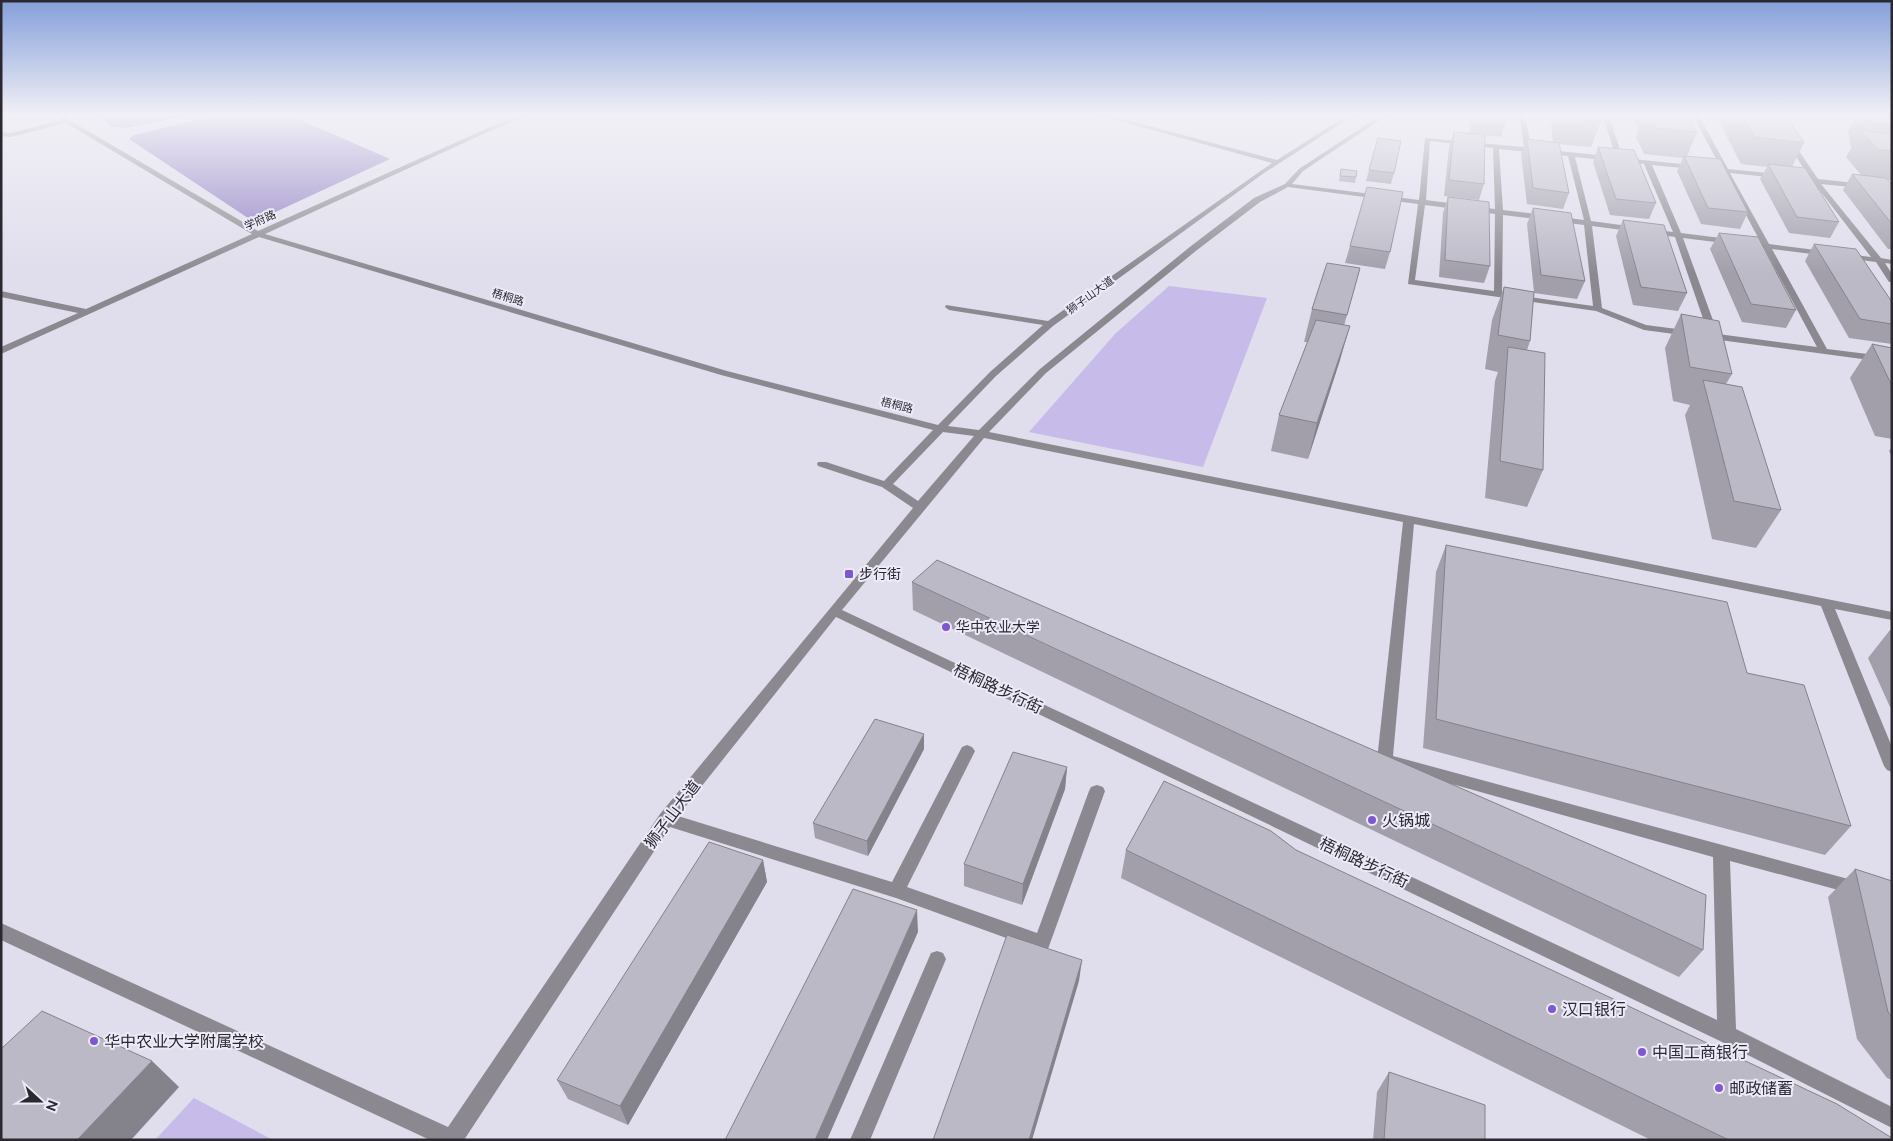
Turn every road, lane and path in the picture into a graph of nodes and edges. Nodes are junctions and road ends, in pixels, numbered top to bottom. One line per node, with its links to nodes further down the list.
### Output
1 (144, 167): 19 (street, 梧桐路)
2 (405, 167): 19 (street, 学府路)
3 (1270, 167): 30 (street, 狮子山大道)
4 (1305, 167): 14 (street, 狮子山大道)
5 (1425, 167): 16 (street)
6 (1497, 167): 17 (street)
7 (1574, 167): 18 (street)
8 (1649, 167): 20 (street)
9 (1698, 167): 12 (street)
10 (1724, 167): 12 (street)
11 (1806, 167): 13 (street)
12 (1725, 170): 13 (street); 21 (street)
13 (1815, 180): 15 (street); 22 (street)
14 (1287, 185): 16 (street); 36 (street, 狮子山大道)
15 (1891, 190)
16 (1422, 202): 17 (street); 26 (street)
17 (1499, 212): 18 (street); 26 (street)
18 (1588, 223): 20 (street); 28 (street)
19 (257, 234): 29 (street, 学府路); 35 (street, 梧桐路)
20 (1678, 234): 21 (street); 31 (street)
21 (1767, 245): 22 (street); 32 (street)
22 (1878, 260): 23 (street); 24 (street)
23 (1892, 262)
24 (1892, 280)
25 (1, 294): 29 (street)
26 (1498, 294): 28 (street)
27 (949, 308): 30 (street)
28 (1598, 309): 31 (street)
29 (87, 312): 33 (street, 学府路)
30 (1050, 324): 35 (street, 狮子山大道)
31 (1714, 336): 32 (street)
32 (1823, 350): 34 (street)
33 (1, 351)
34 (1892, 360)
35 (939, 428): 36 (street, 梧桐路); 38 (street, 狮子山大道)
36 (981, 434): 39 (street, 狮子山大道); 40 (street, 梧桐路)
37 (822, 464): 38 (street)
38 (886, 485): 39 (street)
39 (919, 507): 42 (street, 狮子山大道)
40 (1408, 520): 41 (street, 梧桐路); 48 (street)
41 (1826, 603): 43 (street, 梧桐路); 45 (street)
42 (834, 611): 47 (street, 狮子山大道); 53 (street, 梧桐路步行街)
43 (1892, 616)
44 (967, 751): 49 (street)
45 (1892, 766)
46 (1097, 791): 49 (street)
47 (666, 819): 49 (street); 55 (street, 狮子山大道)
48 (1721, 852): 50 (street); 53 (street)
49 (896, 891)
50 (1873, 892)
51 (1, 931): 55 (street)
52 (938, 959): 56 (street)
53 (1727, 1034): 54 (street, 梧桐路步行街)
54 (1892, 1118)
55 (452, 1140)
56 (860, 1140)

